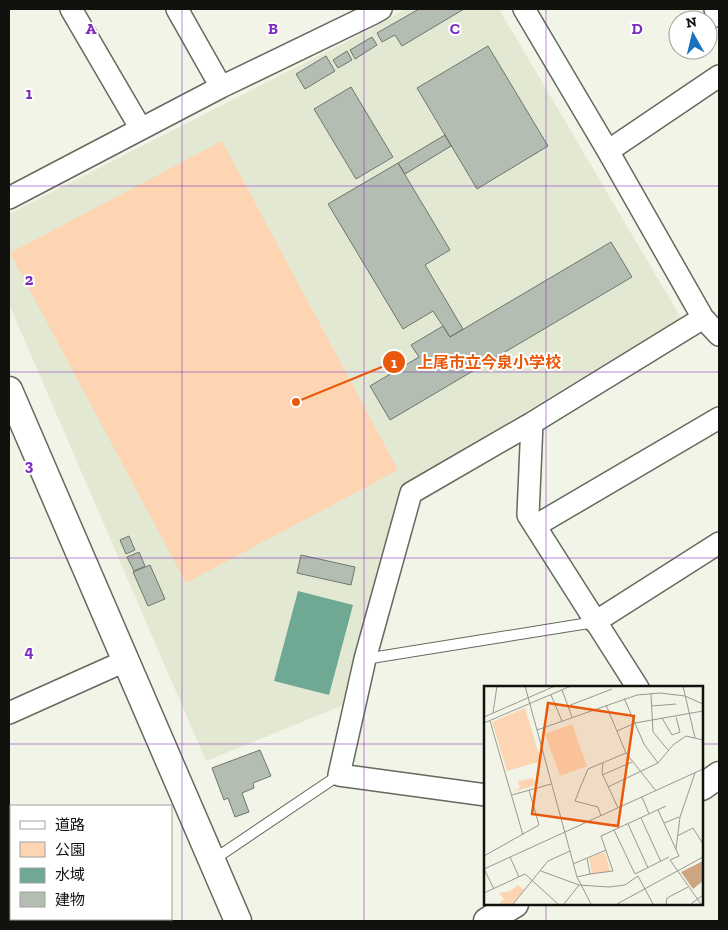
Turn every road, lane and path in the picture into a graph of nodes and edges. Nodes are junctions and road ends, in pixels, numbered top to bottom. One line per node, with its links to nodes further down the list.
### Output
1 (70, 9): 9 (street)
2 (177, 9): 8 (street)
3 (381, 9): 8 (street)
4 (524, 9): 10 (street)
5 (715, 9): 6 (street)
6 (719, 16)
7 (719, 76): 10 (street)
8 (222, 87): 9 (street)
9 (142, 129): 11 (street)
10 (608, 151): 12 (street)
11 (9, 198)
12 (703, 318): 13 (street); 16 (street)
13 (719, 335)
14 (9, 390): 21 (street)
15 (719, 418): 17 (street)
16 (532, 423): 17 (street); 20 (street)
17 (535, 526): 19 (street)
18 (719, 543): 19 (street)
19 (596, 622): 20 (lane); 22 (street)
20 (366, 659): 24 (street)
21 (125, 661): 23 (street); 28 (street)
22 (637, 686)
23 (9, 713)
24 (339, 774): 27 (street); 28 (lane)
25 (719, 776): 26 (street)
26 (703, 786)
27 (484, 795)
28 (212, 861): 30 (street)
29 (513, 905): 31 (street)
30 (238, 921)
31 (487, 921)

